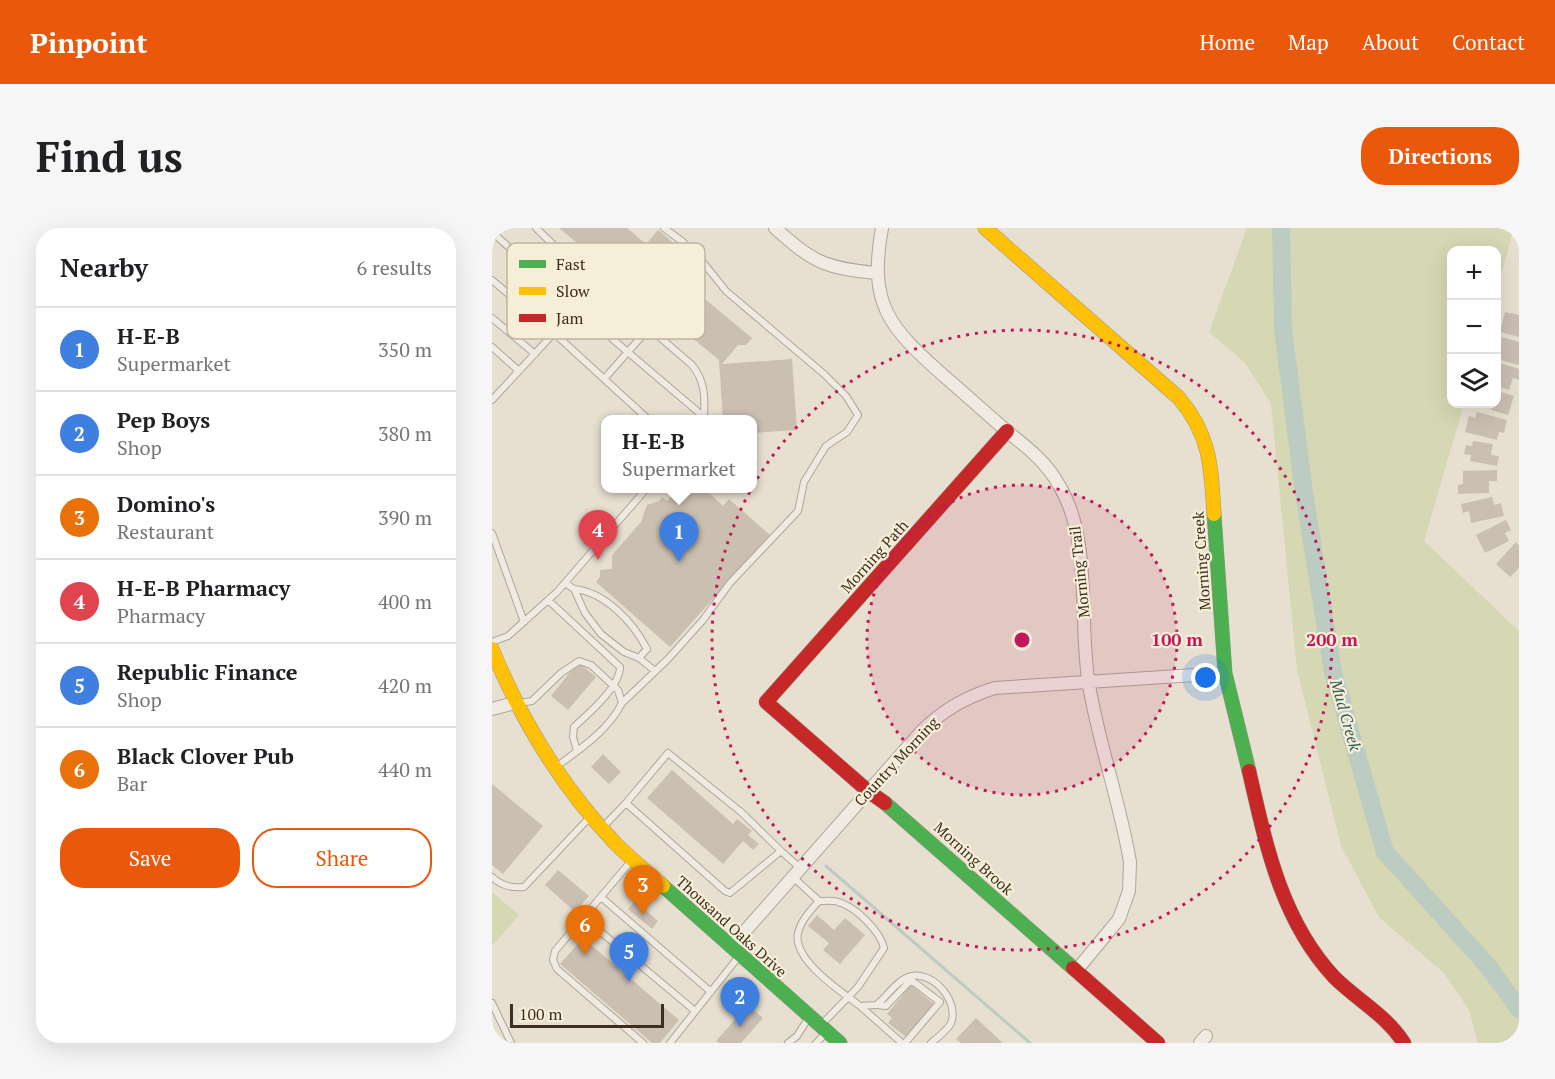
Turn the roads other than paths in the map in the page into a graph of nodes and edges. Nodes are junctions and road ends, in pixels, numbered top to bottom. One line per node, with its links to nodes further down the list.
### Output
1 (536, 228): 7 (lane)
2 (664, 228): 8 (lane)
3 (775, 228): 11 (street)
4 (882, 228): 11 (street, Morning Trail)
5 (985, 228): 41 (street, Morning Creek)
6 (492, 232): 9 (lane)
7 (551, 243)
8 (684, 243)
9 (507, 246)
10 (705, 265): 40 (lane)
11 (877, 273): 31 (street, Morning Trail)
12 (492, 280): 13 (lane)
13 (507, 292)
14 (492, 318): 15 (lane)
15 (507, 331)
16 (517, 339): 24 (lane)
17 (549, 339): 24 (lane)
18 (561, 339): 26 (lane)
19 (613, 339): 23 (lane)
20 (639, 339): 23 (lane)
21 (662, 339): 30 (lane)
22 (492, 347): 25 (lane)
23 (628, 352): 26 (lane); 29 (lane)
24 (535, 354): 25 (lane)
25 (519, 371): 27 (lane)
26 (604, 379): 28 (lane)
27 (493, 398)
28 (644, 415)
29 (701, 415)
30 (704, 415)
31 (1007, 431): 42 (street, Morning Trail); 44 (street, Morning Path)
32 (644, 493): 34 (lane)
33 (492, 532): 37 (lane)
34 (565, 583): 35 (lane); 36 (lane)
35 (574, 590): 39 (lane); 39 (lane)
36 (548, 600): 37 (lane); 43 (lane)
37 (524, 622): 38 (lane)
38 (492, 648): 45 (street, Thousand Oaks Drive)
39 (639, 658): 40 (lane)
40 (655, 671): 46 (lane)
41 (1225, 673): 42 (street, Country Morning); 80 (street, Morning Creek)
42 (1088, 682): 50 (street, Country Morning); 62 (street, Morning Trail)
43 (612, 684): 45 (lane); 46 (lane); 48 (lane)
44 (766, 702): 50 (street, Morning Brook)
45 (514, 703): 47 (street); 49 (street, Thousand Oaks Drive)
46 (622, 703): 48 (lane)
47 (492, 709)
48 (578, 751): 49 (lane)
49 (554, 769): 52 (street, Thousand Oaks Drive)
50 (868, 790): 56 (street, Country Morning); 62 (street, Morning Brook)
51 (626, 803): 53 (lane); 54 (lane); 54 (lane)
52 (591, 817): 53 (street, Thousand Oaks Drive); 57 (lane)
53 (602, 829): 55 (street, Thousand Oaks Drive)
54 (781, 850): 56 (lane)
55 (633, 859): 58 (lane); 61 (street, Thousand Oaks Drive)
56 (797, 872): 59 (lane); 61 (street, Country Morning)
57 (492, 877)
58 (601, 897): 60 (lane); 63 (lane)
59 (819, 901): 64 (lane); 64 (lane)
60 (583, 918): 68 (lane); 72 (lane)
61 (736, 951): 63 (lane); 69 (street, Thousand Oaks Drive)
62 (1076, 971): 79 (street, Morning Brook)
63 (711, 992): 68 (lane)
64 (849, 997): 67 (lane); 70 (lane)
65 (492, 1003): 71 (lane)
66 (876, 1005): 67 (lane); 77 (lane); 78 (lane)
67 (860, 1006): 77 (lane)
68 (695, 1011): 73 (lane)
69 (809, 1016): 70 (street, Thousand Oaks Drive); 74 (lane)
70 (824, 1029): 75 (lane); 76 (street, Thousand Oaks Drive)
71 (511, 1043)
72 (643, 1043)
73 (669, 1043)
74 (788, 1043)
75 (816, 1043)
76 (840, 1043)
77 (904, 1043)
78 (931, 1043)
79 (1158, 1043)
80 (1404, 1043)

